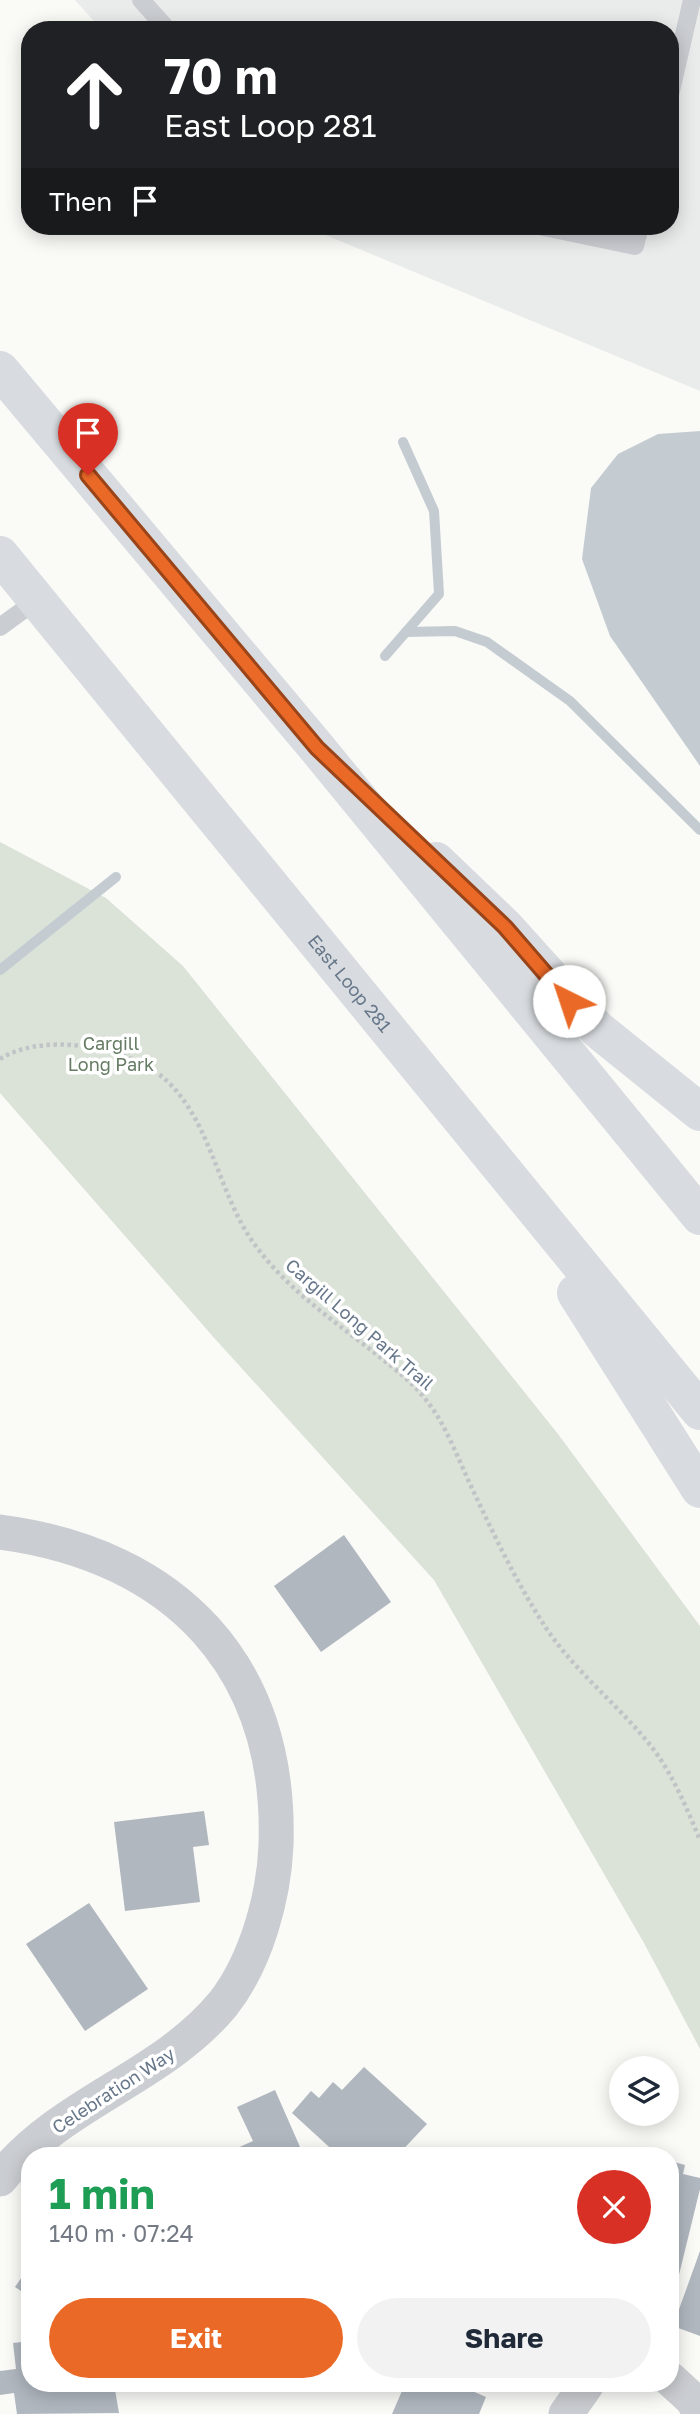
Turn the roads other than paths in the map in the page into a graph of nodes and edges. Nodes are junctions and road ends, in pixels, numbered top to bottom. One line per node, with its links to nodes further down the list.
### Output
1 (141, 0): 3 (lane)
2 (692, 0): 4 (lane)
3 (160, 21)
4 (679, 56)
5 (582, 235): 6 (lane)
6 (638, 235)
7 (0, 370): 11 (highway)
8 (0, 555): 9 (highway, East Loop 281)
9 (37, 600): 10 (lane); 13 (highway, East Loop 281)
10 (0, 627)
11 (317, 748): 12 (highway); 14 (highway)
12 (700, 1112)
13 (469, 1130): 15 (highway, East Loop 281); 16 (highway)
14 (700, 1216)
15 (700, 1411)
16 (700, 1489)
17 (0, 1532): 18 (street, Celebration Way)
18 (33, 2147)
19 (21, 2158): 20 (street, Celebration Way)
20 (0, 2179)
21 (679, 2387): 24 (street)
22 (581, 2392): 23 (street)
23 (566, 2414)
24 (700, 2414)

